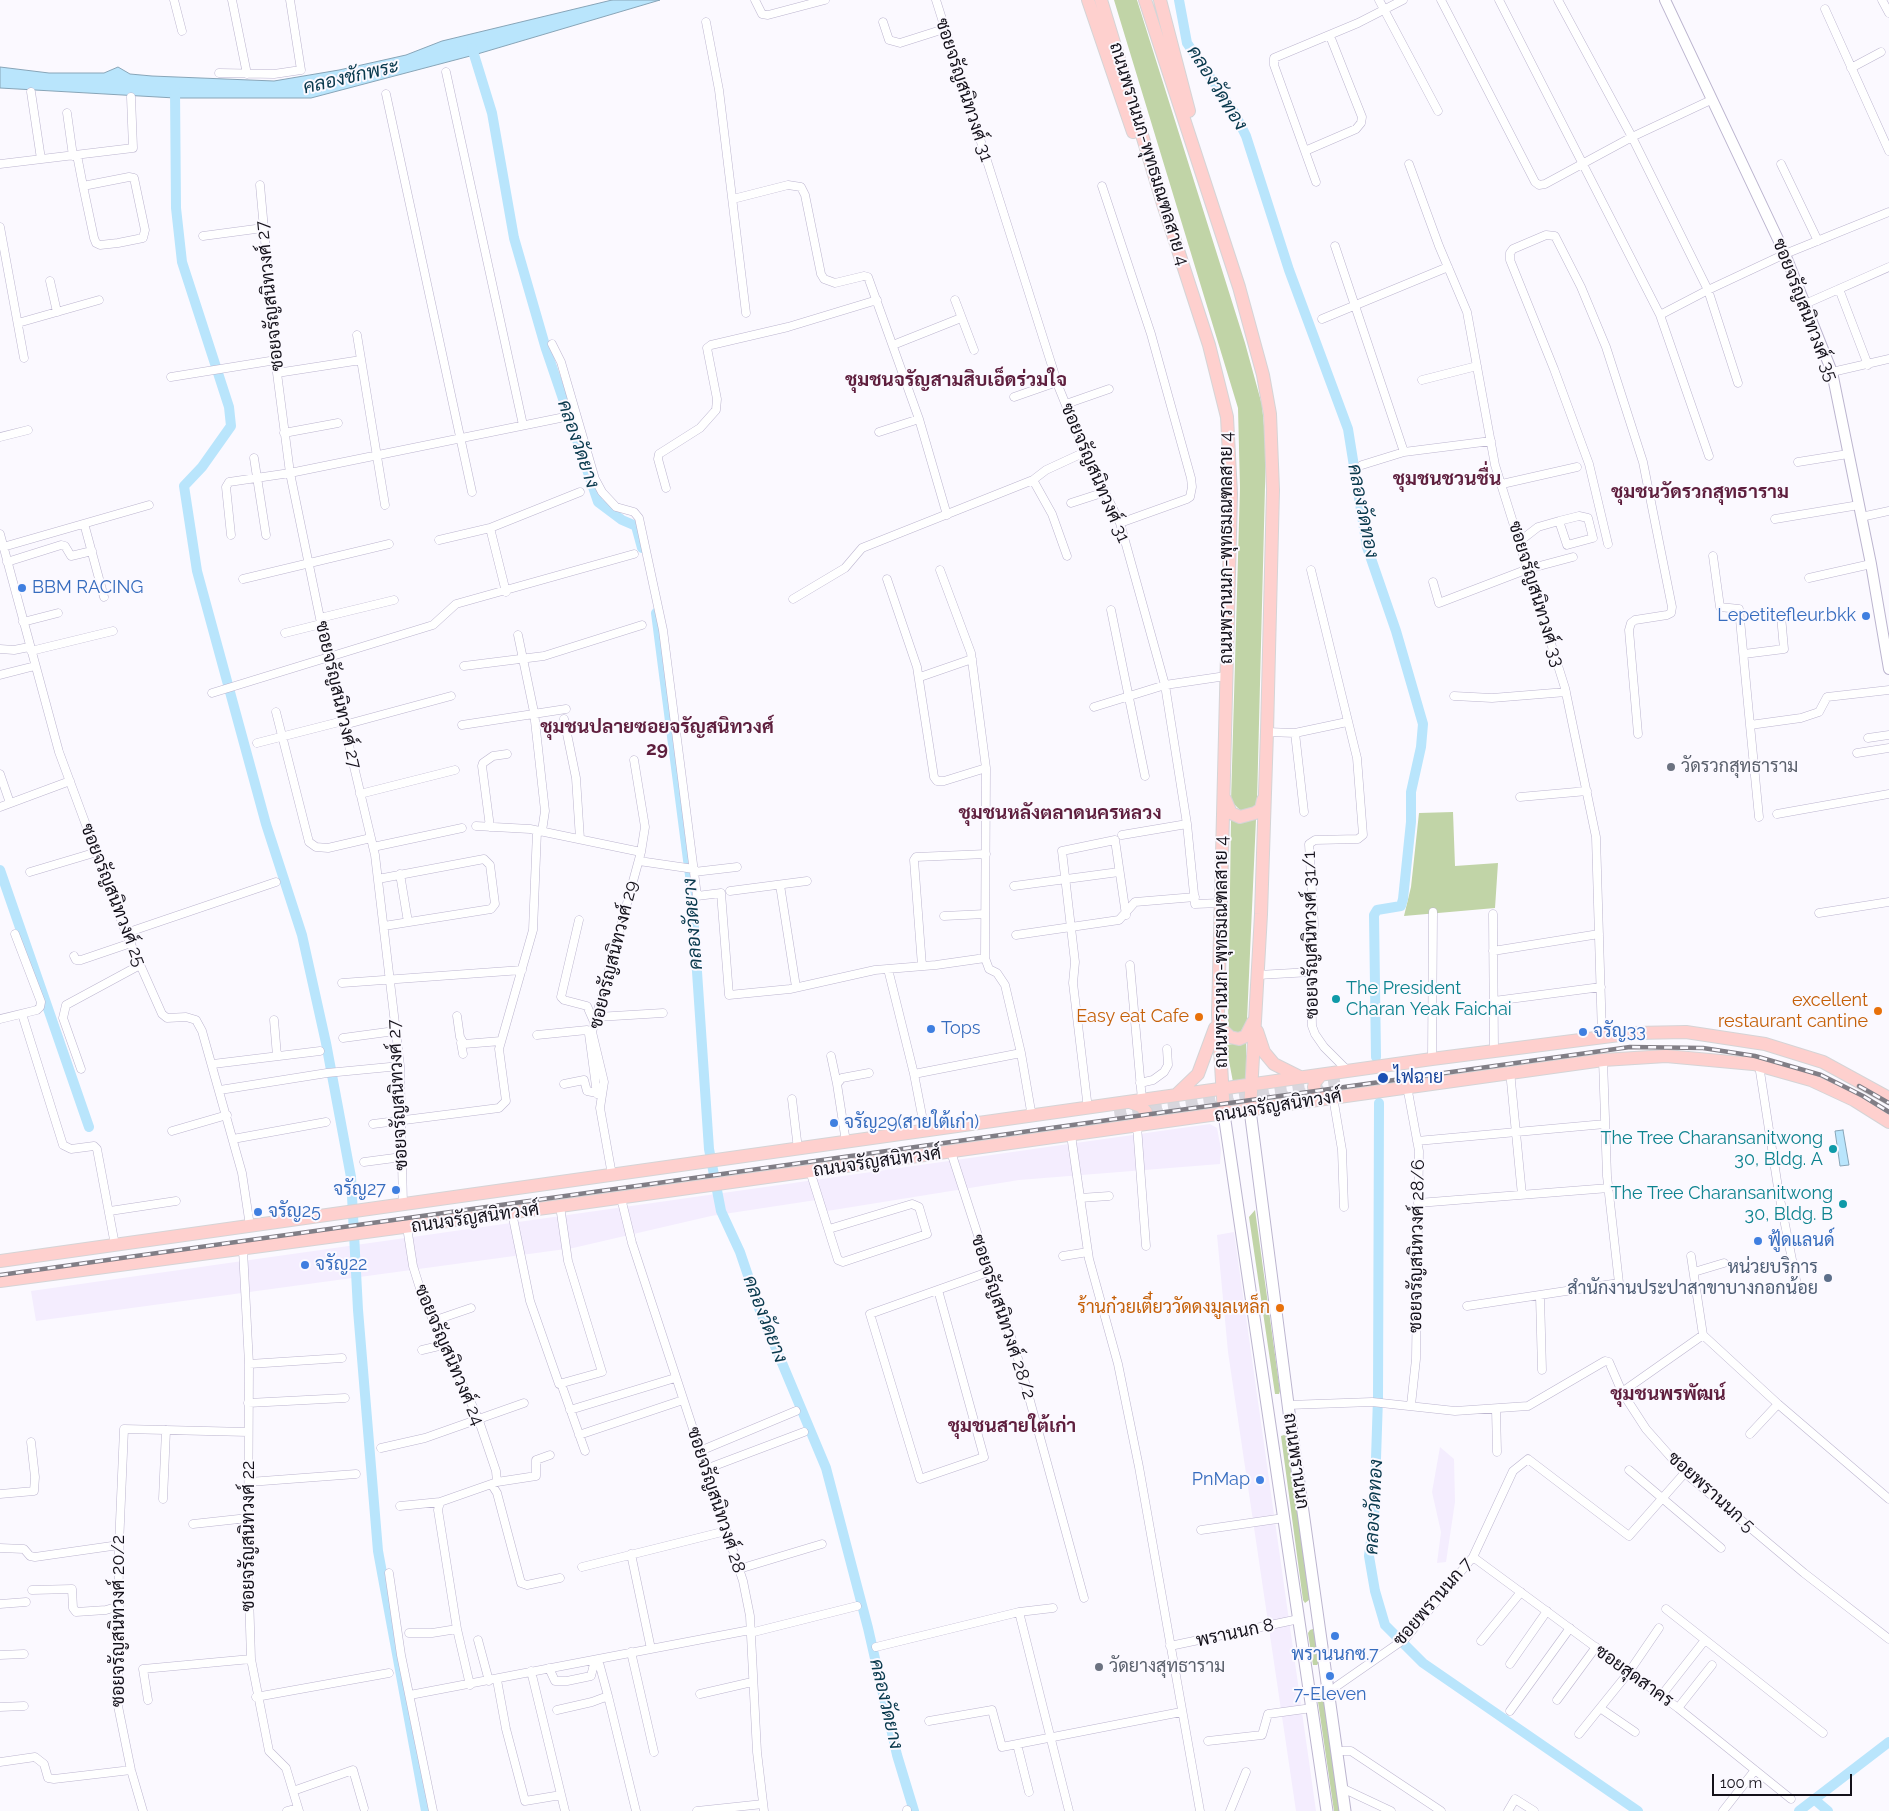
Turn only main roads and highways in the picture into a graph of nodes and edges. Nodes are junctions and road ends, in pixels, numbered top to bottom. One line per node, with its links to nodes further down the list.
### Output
1 (1088, 0): 6 (main road)
2 (1101, 0): 6 (main road, ถนนพรานนก-พุทธมณฑลสาย 4)
3 (1145, 0): 5 (main road, ถนนพรานนก-พุทธมณฑลสาย 4)
4 (1160, 0): 5 (main road)
5 (1208, 191): 8 (main road, ถนนพรานนก-พุทธมณฑลสาย 4)
6 (1163, 204): 7 (main road, ถนนพรานนก-พุทธมณฑลสาย 4)
7 (1223, 792): 8 (main road); 9 (main road, ถนนพรานนก-พุทธมณฑลสาย 4)
8 (1265, 795): 10 (main road, ถนนพรานนก-พุทธมณฑลสาย 4)
9 (1218, 1022): 10 (main road); 17 (main road, ถนนพรานนก-พุทธมณฑลสาย 4); 18 (main road)
10 (1255, 1022): 14 (main road); 16 (main road, ถนนพรานนก-พุทธมณฑลสาย 4)
11 (1745, 1040): 15 (main road, ถนนจรัญสนิทวงศ์); 15 (main road, ถนนจรัญสนิทวงศ์); 20 (main road, ถนนจรัญสนิทวงศ์)
12 (1756, 1064): 15 (main road, ถนนจรัญสนิทวงศ์); 19 (main road, ถนนจรัญสนิทวงศ์); 25 (main road, ถนนจรัญสนิทวงศ์)
13 (1321, 1075): 14 (main road, ถนนจรัญสนิทวงศ์); 15 (main road, ถนนจรัญสนิทวงศ์); 19 (main road)
14 (1303, 1078): 16 (main road, ถนนจรัญสนิทวงศ์)
15 (1346, 1079)
16 (1251, 1085): 17 (main road, ถนนจรัญสนิทวงศ์); 22 (main road, ถนนพรานนก-พุทธมณฑลสาย 4)
17 (1222, 1090): 18 (main road, ถนนจรัญสนิทวงศ์); 23 (main road, ถนนพรานนก-พุทธมณฑลสาย 4)
18 (1175, 1096): 21 (main road, ถนนจรัญสนิทวงศ์)
19 (1329, 1098): 22 (main road, ถนนจรัญสนิทวงศ์)
20 (1889, 1098)
21 (1136, 1102): 26 (main road); 28 (main road, ถนนจรัญสนิทวงศ์)
22 (1250, 1110): 23 (main road, ถนนจรัญสนิทวงศ์); 32 (main road, ถนนพรานนก)
23 (1224, 1114): 26 (main road, ถนนจรัญสนิทวงศ์); 33 (main road, ถนนพรานนก)
24 (1115, 1116): 27 (main road, ถนนจรัญสนิทวงศ์)
25 (1889, 1122)
26 (1135, 1126): 29 (main road, ถนนจรัญสนิทวงศ์)
27 (882, 1149): 28 (main road); 29 (main road)
28 (793, 1150): 30 (main road, ถนนจรัญสนิทวงศ์)
29 (790, 1174): 31 (main road, ถนนจรัญสนิทวงศ์)
30 (0, 1261)
31 (0, 1281)
32 (1315, 1600): 33 (main road); 34 (main road, ถนนพรานนก)
33 (1298, 1607): 35 (main road, ถนนพรานนก)
34 (1320, 1635): 35 (main road); 36 (main road, ถนนพรานนก)
35 (1303, 1642): 37 (main road, ถนนพรานนก)
36 (1329, 1694): 37 (main road); 39 (main road, ถนนพรานนก)
37 (1312, 1706): 38 (main road, ถนนพรานนก)
38 (1327, 1811)
39 (1345, 1811)

